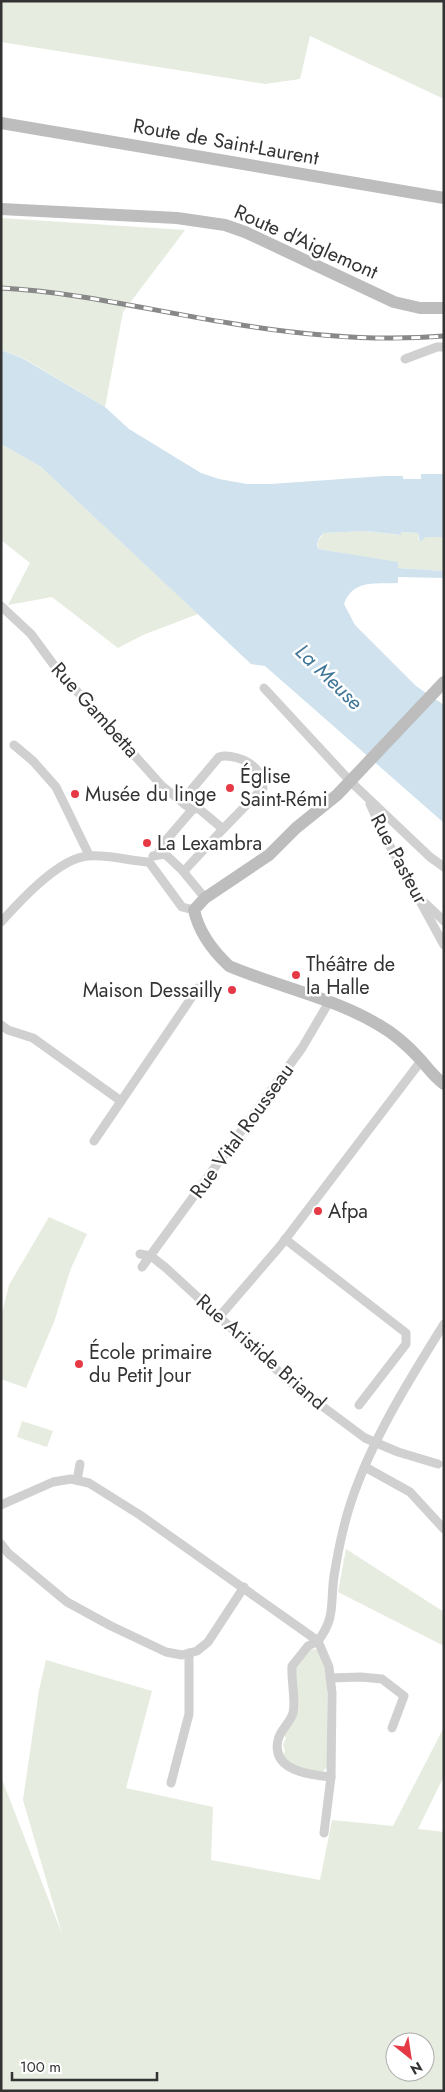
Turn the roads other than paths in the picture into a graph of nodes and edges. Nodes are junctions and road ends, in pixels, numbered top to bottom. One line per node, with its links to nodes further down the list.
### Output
1 (1, 123): 2 (street, Route de Saint-Laurent)
2 (444, 198)
3 (1, 209): 4 (street, Route d'Aiglemont)
4 (444, 308)
5 (444, 347): 6 (street)
6 (405, 358)
7 (1, 606): 13 (street, Rue Gambetta)
8 (442, 684): 11 (street)
9 (264, 688): 11 (street)
10 (14, 745): 17 (street)
11 (355, 778): 12 (street); 22 (street)
12 (368, 799): 19 (street); 21 (street, Rue Pasteur)
13 (184, 804): 14 (street, Rue Gambetta); 15 (street)
14 (192, 810): 15 (street, Rue Gambetta); 16 (street)
15 (223, 829): 20 (street)
16 (158, 854): 18 (street); 20 (street)
17 (89, 855): 18 (street); 24 (street)
18 (149, 862): 22 (street)
19 (444, 867)
20 (184, 872): 22 (street)
21 (419, 898): 23 (street); 25 (street, Rue Pasteur)
22 (199, 904): 27 (street)
23 (444, 921)
24 (1, 922)
25 (444, 945)
26 (198, 988): 31 (street)
27 (329, 1002): 29 (street); 35 (street, Rue Vital Rousseau)
28 (1, 1025): 31 (street)
29 (421, 1061): 30 (street); 33 (street)
30 (444, 1084)
31 (121, 1102): 32 (street)
32 (94, 1141)
33 (285, 1239): 37 (street); 39 (street)
34 (140, 1254): 35 (street)
35 (151, 1256): 36 (street, Rue Vital Rousseau); 37 (street, Rue Aristide Briand)
36 (142, 1267)
37 (219, 1317): 40 (street, Rue Aristide Briand)
38 (444, 1324): 40 (street)
39 (359, 1405)
40 (375, 1443): 42 (street, Rue Aristide Briand); 43 (street)
41 (80, 1464): 44 (street)
42 (438, 1464)
43 (365, 1468): 46 (street); 49 (street)
44 (77, 1480): 45 (street); 48 (street)
45 (1, 1505)
46 (444, 1529)
47 (1, 1544): 50 (street)
48 (244, 1587): 49 (street); 50 (street)
49 (318, 1641): 51 (street); 53 (street)
50 (189, 1653): 54 (street)
51 (330, 1678): 52 (street); 53 (street)
52 (392, 1728)
53 (331, 1777): 55 (street)
54 (171, 1783)
55 (324, 1833)

